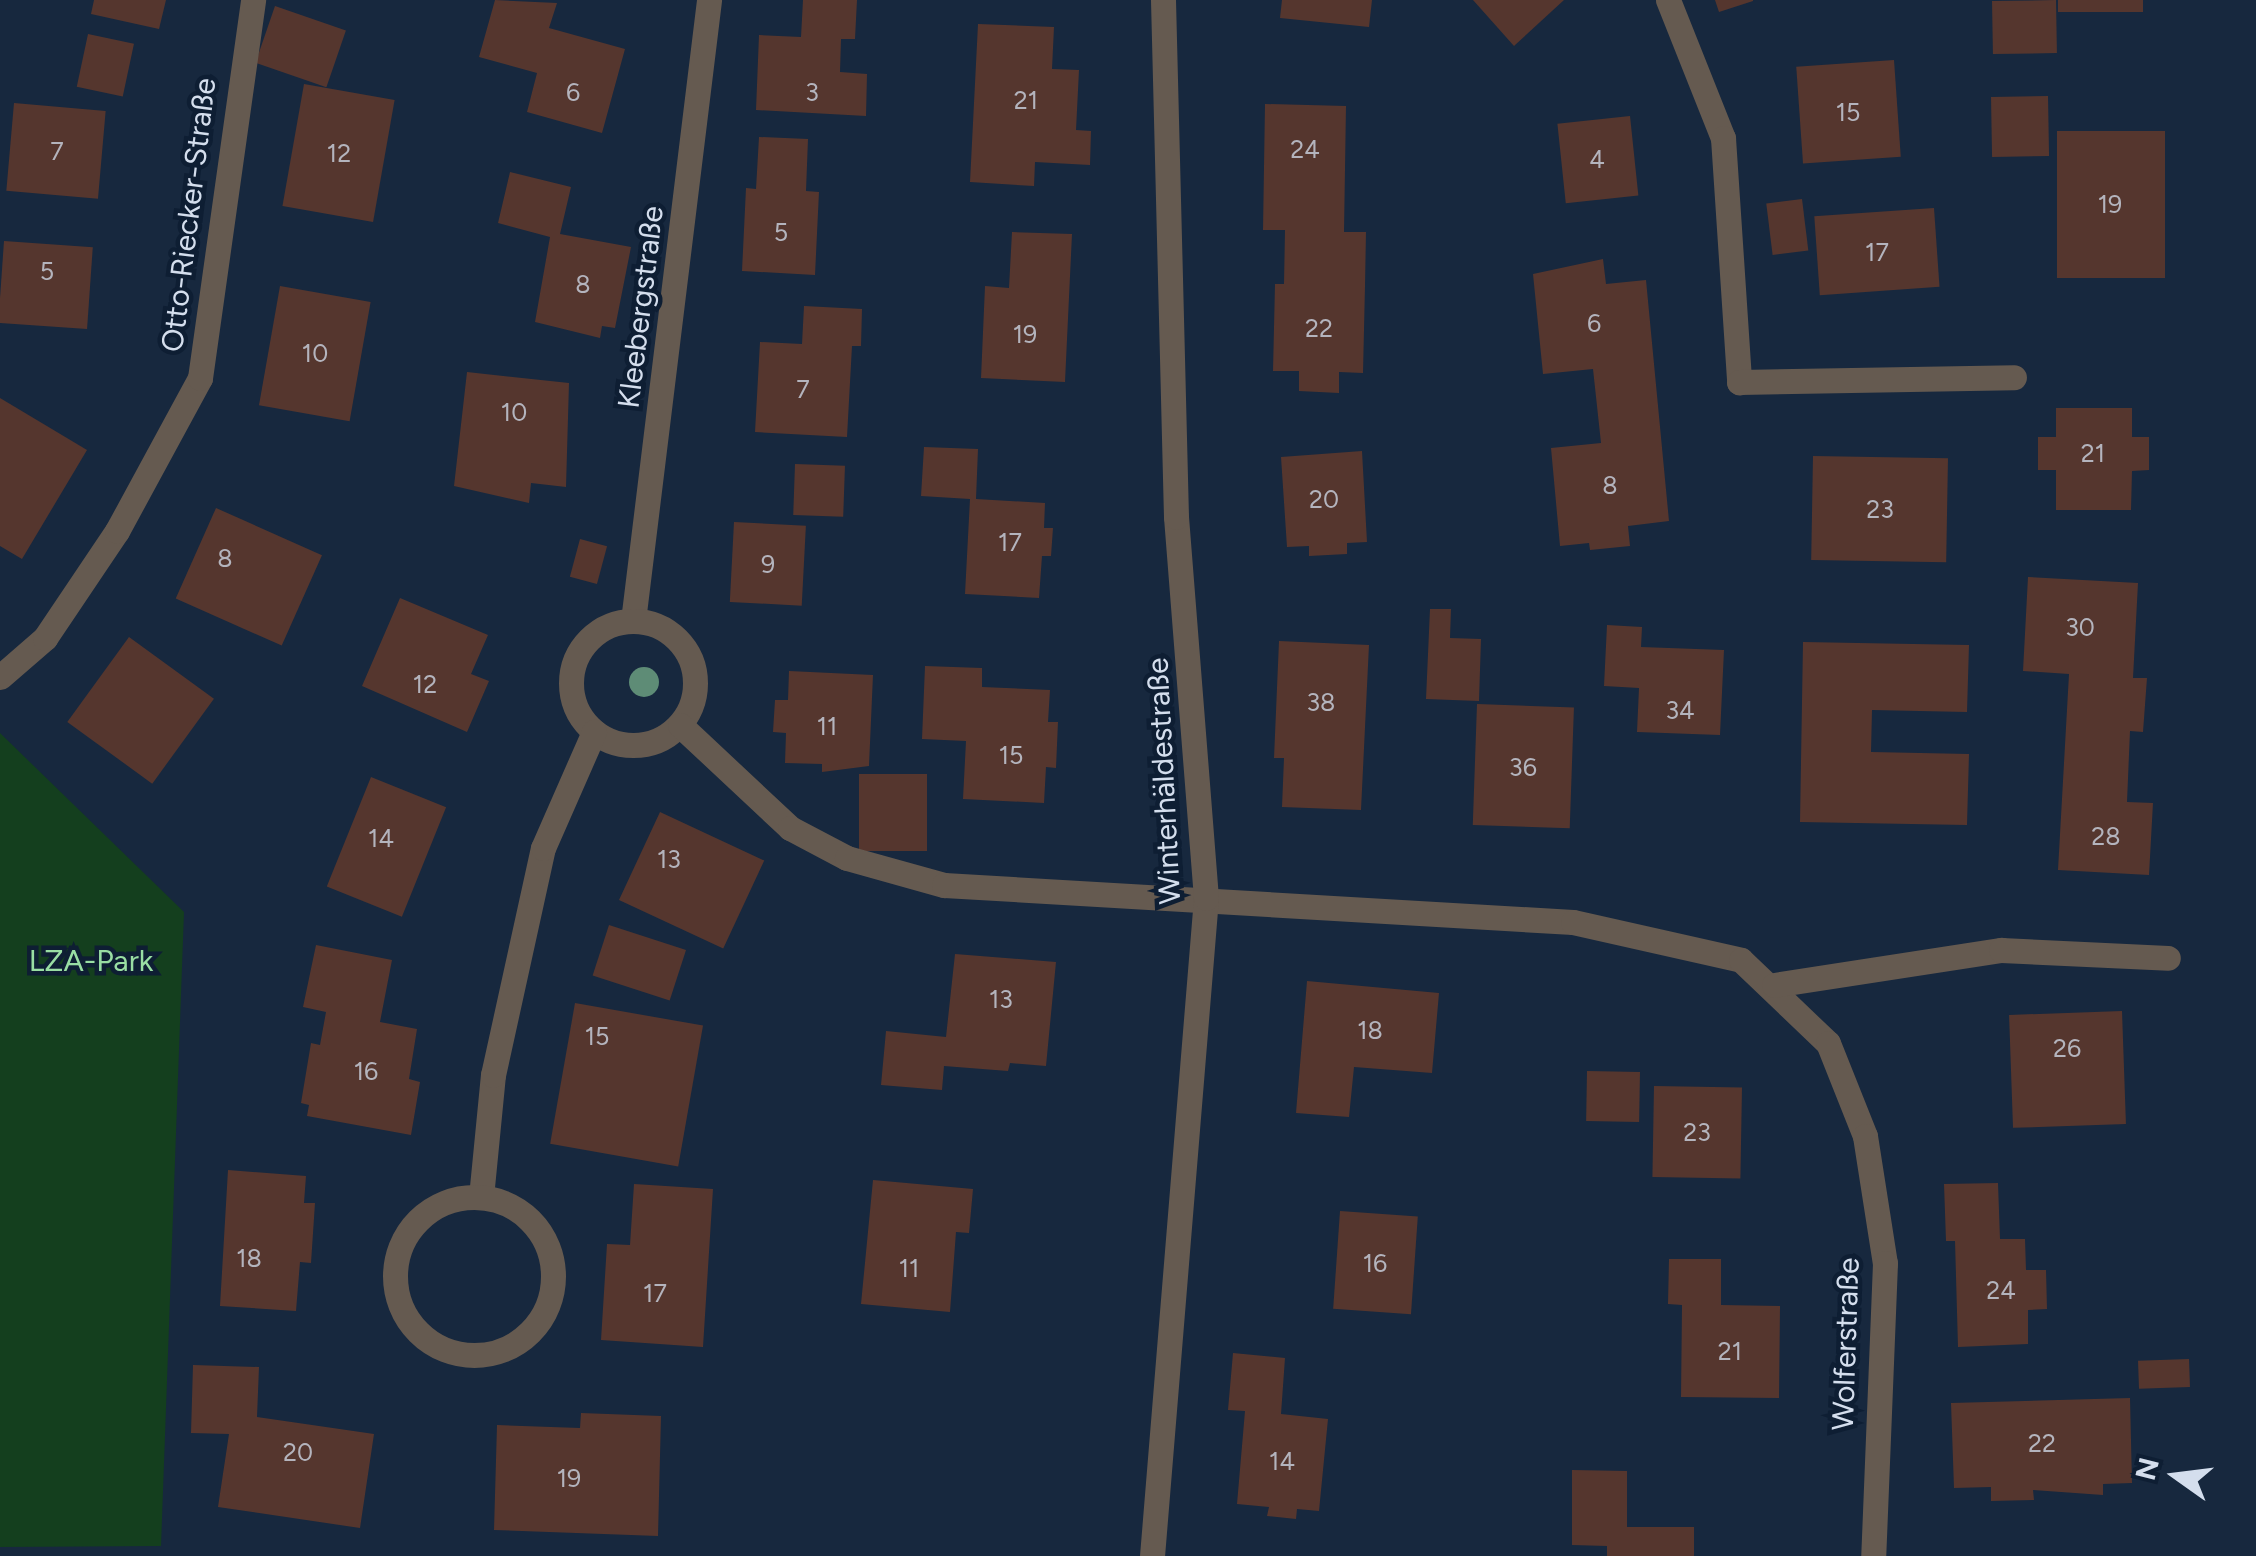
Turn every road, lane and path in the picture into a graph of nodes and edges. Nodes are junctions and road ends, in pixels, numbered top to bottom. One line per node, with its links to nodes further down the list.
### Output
1 (253, 0): 7 (street, Otto-Riecker-Straße)
2 (709, 0): 6 (street, Kleebergstraße)
3 (1163, 0): 10 (street, Winterhäldestraße)
4 (1668, 0): 5 (street)
5 (2014, 377)
6 (634, 621): 8 (street); 9 (street)
7 (0, 676)
8 (680, 725): 9 (street); 10 (street)
9 (594, 732): 13 (street)
10 (1206, 898): 12 (street, Wolferstraße); 14 (street, Winterhäldestraße)
11 (2168, 958): 12 (street)
12 (1774, 984): 15 (street, Wolferstraße)
13 (481, 1197): 13 (street)
14 (1152, 1556)
15 (1872, 1556)

